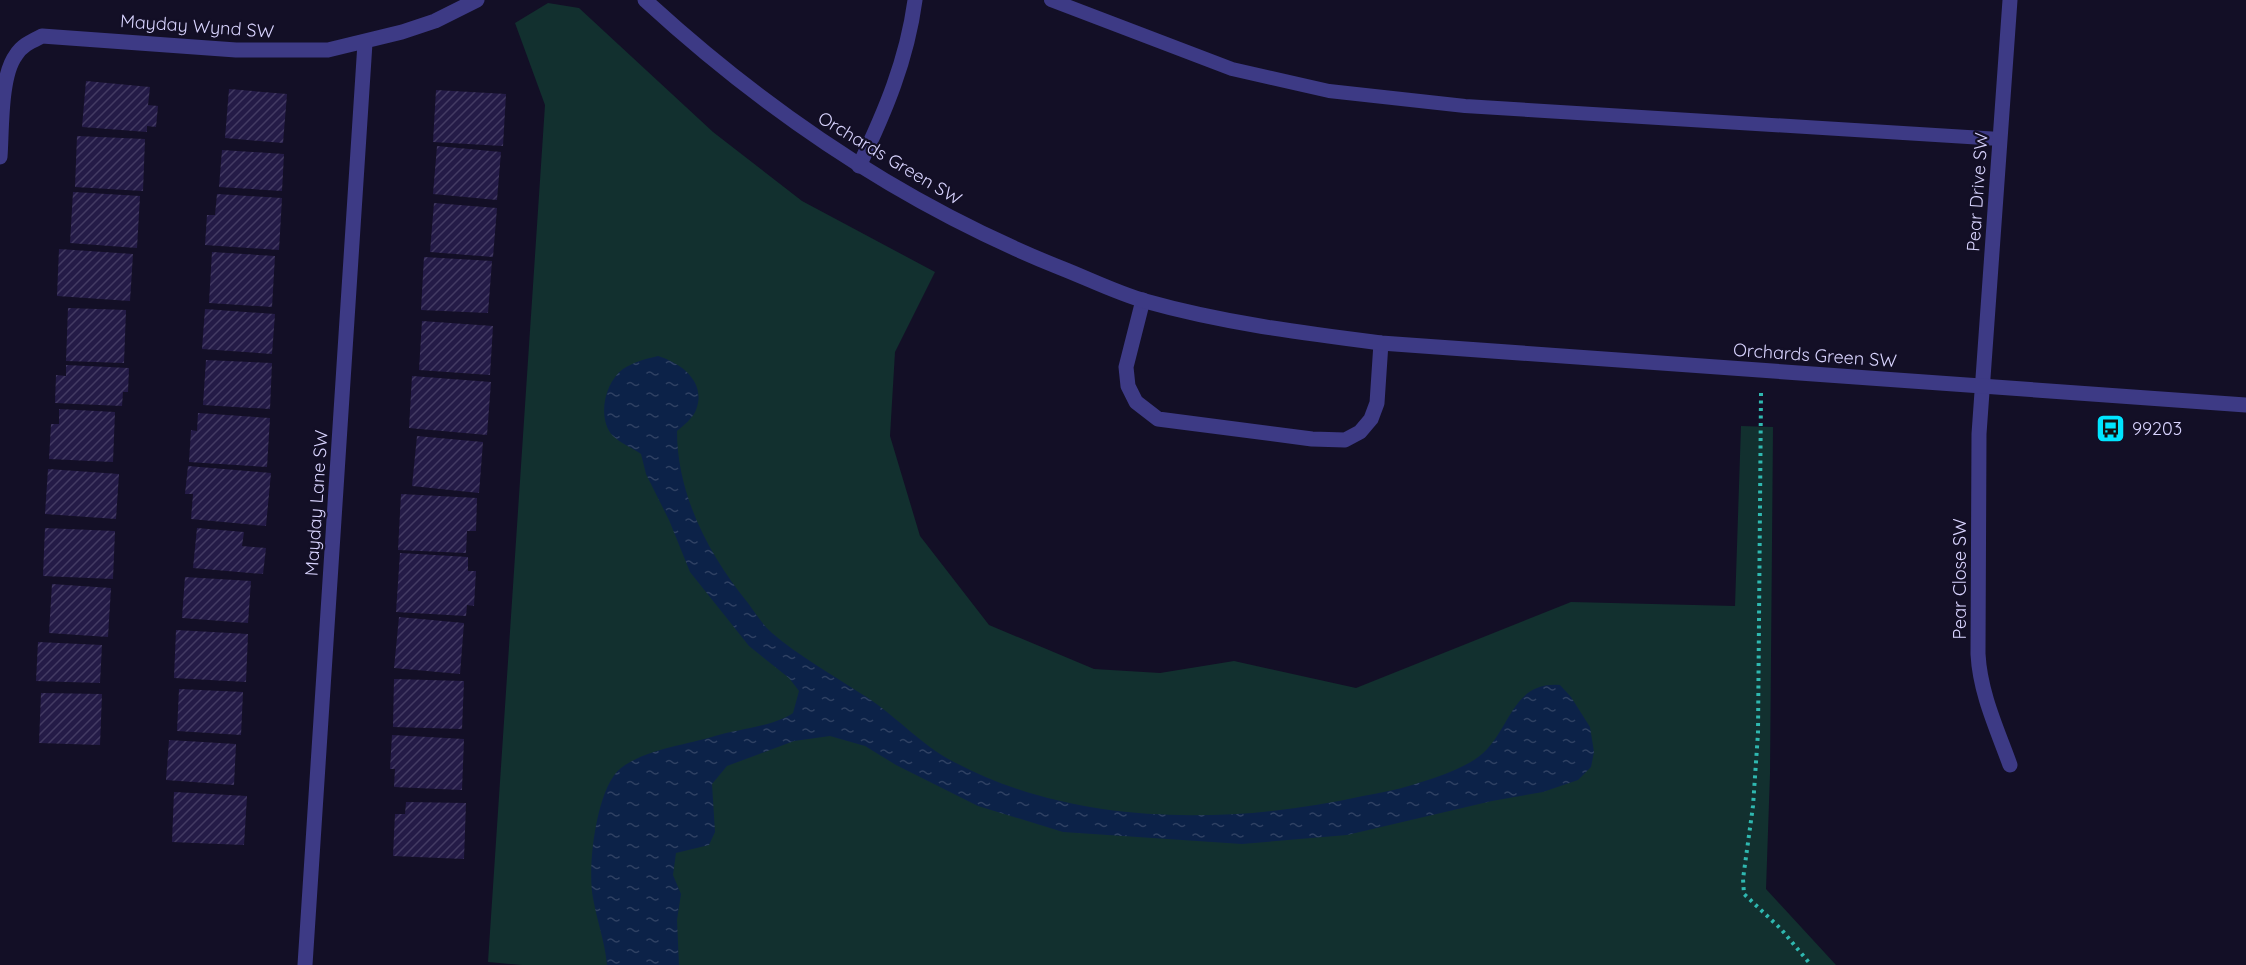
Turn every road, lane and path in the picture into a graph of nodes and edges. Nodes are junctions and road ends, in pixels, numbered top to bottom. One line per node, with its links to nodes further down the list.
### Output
1 (477, 0): 6 (street, Mayday Wynd SW)
2 (645, 0): 9 (street, Orchards Green SW)
3 (915, 0): 9 (street)
4 (1051, 0): 7 (lane)
5 (2010, 0): 7 (street, Pear Drive SW)
6 (365, 43): 8 (street, Mayday Wynd SW); 16 (street, Mayday Lane SW)
7 (2000, 139): 13 (street, Pear Drive SW)
8 (0, 157)
9 (859, 166): 10 (street, Orchards Green SW)
10 (1143, 300): 11 (street, Orchards Green SW); 11 (street)
11 (1381, 343): 12 (street, Orchards Green SW)
12 (1762, 371): 13 (street, Orchards Green SW); 17 (path)
13 (1982, 387): 14 (street, Orchards Green SW); 15 (street, Pear Close SW)
14 (2246, 405)
15 (2010, 765)
16 (305, 965)
17 (1811, 965)

